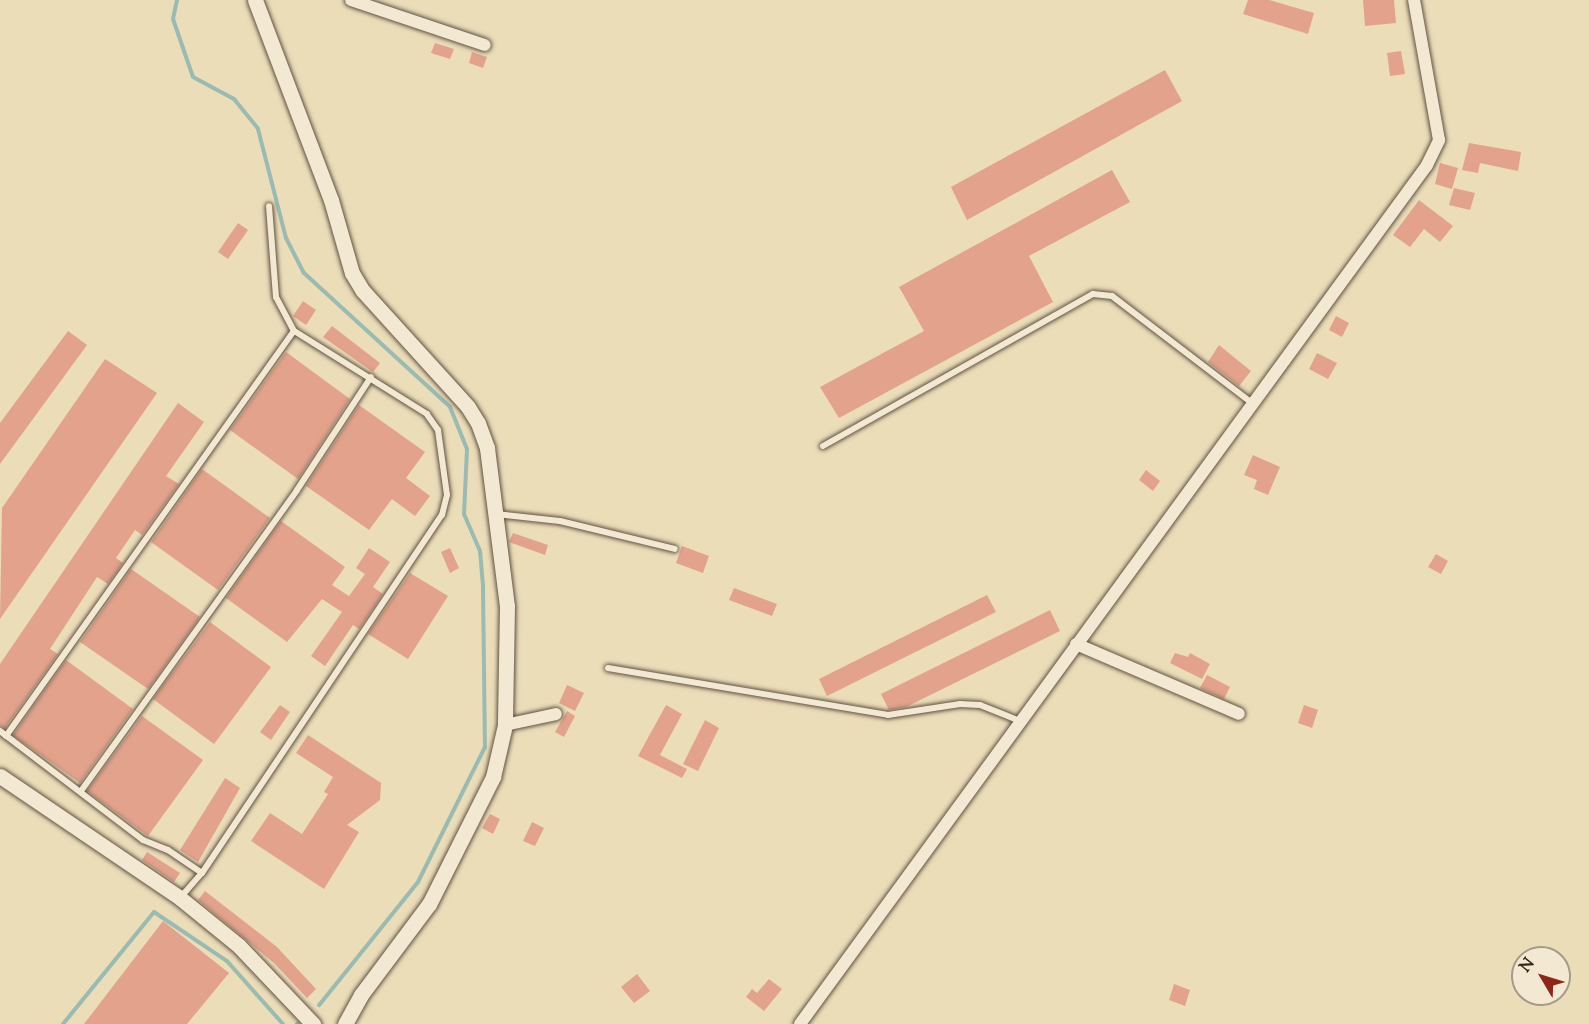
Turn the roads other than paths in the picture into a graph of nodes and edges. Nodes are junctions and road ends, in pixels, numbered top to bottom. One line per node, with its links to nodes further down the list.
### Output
1 (255, 0): 10 (street)
2 (351, 0): 4 (street)
3 (1414, 0): 8 (street)
4 (485, 45)
5 (269, 206): 6 (lane)
6 (294, 331): 7 (lane); 19 (lane)
7 (371, 377): 21 (lane); 22 (lane)
8 (1252, 403): 9 (lane); 12 (street)
9 (823, 446)
10 (493, 514): 11 (lane); 17 (street)
11 (675, 549)
12 (1076, 644): 15 (street); 16 (street)
13 (608, 668): 16 (lane)
14 (556, 714): 17 (street)
15 (1239, 714)
16 (1020, 721): 26 (street)
17 (505, 725): 25 (street)
18 (0, 731): 19 (lane)
19 (6, 736): 21 (lane)
20 (0, 776): 23 (street)
21 (81, 791): 22 (lane)
22 (202, 873): 23 (lane)
23 (180, 898): 24 (street)
24 (313, 1024)
25 (345, 1024)
26 (800, 1024)

